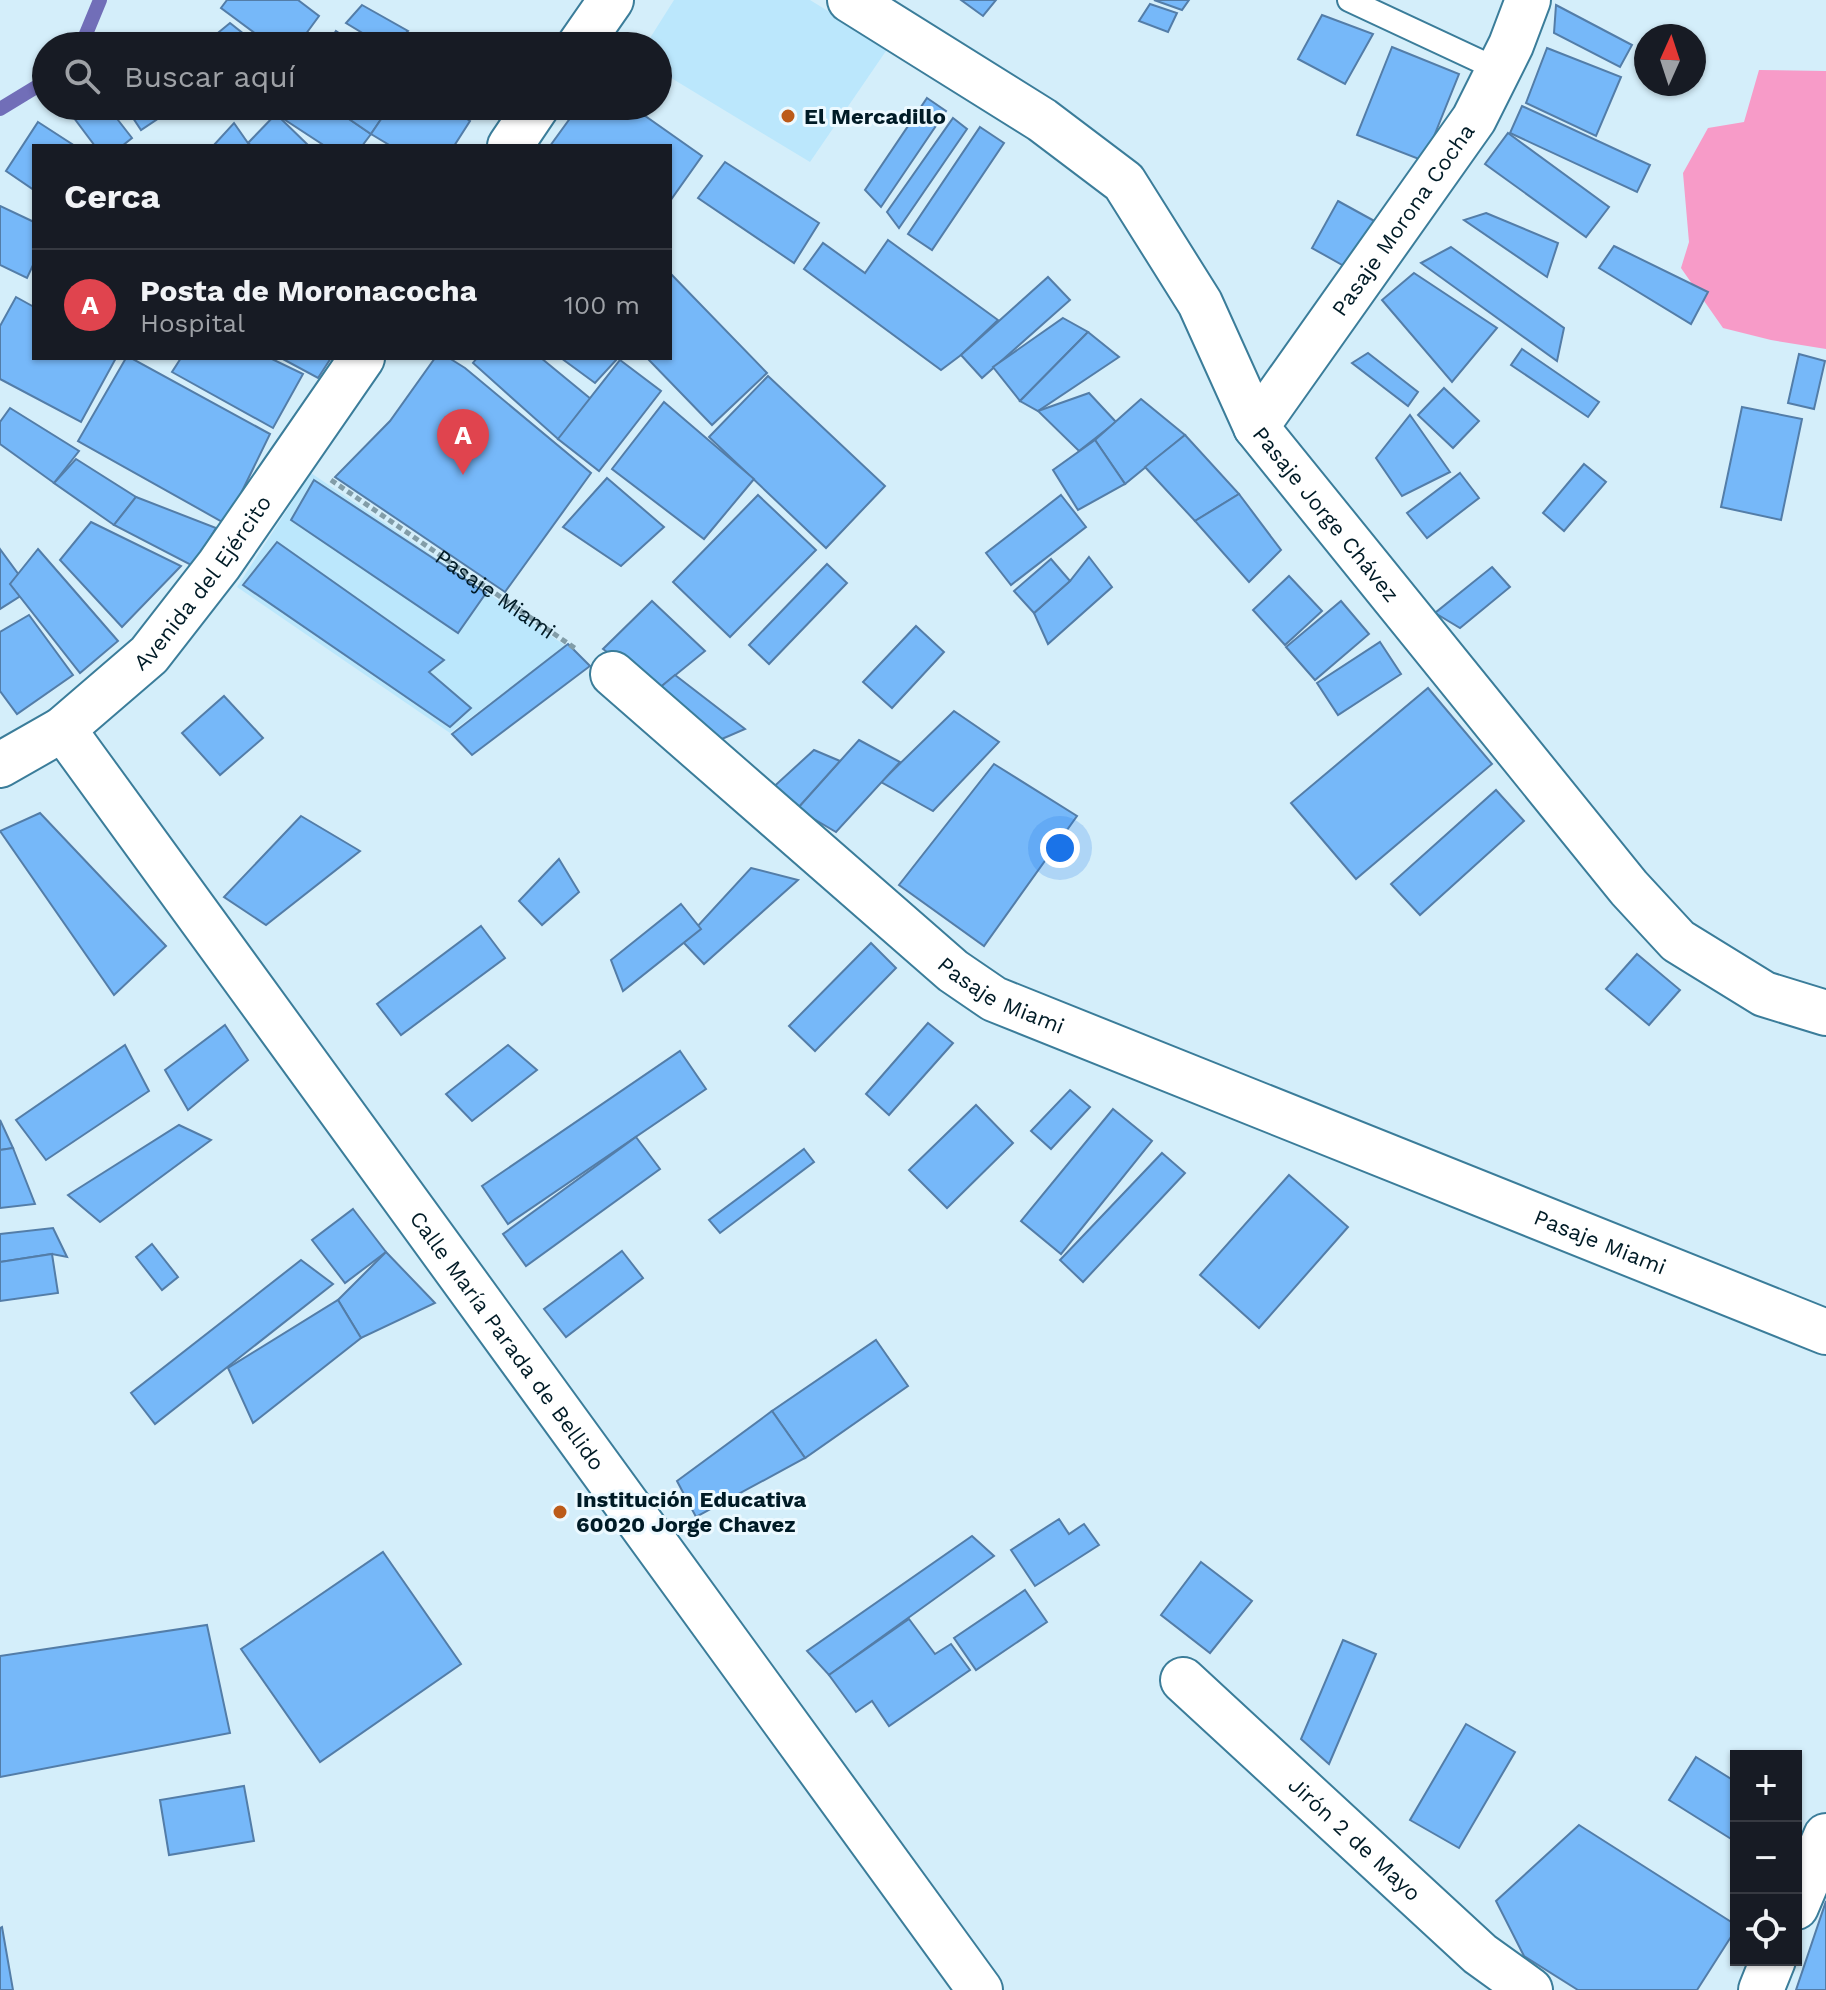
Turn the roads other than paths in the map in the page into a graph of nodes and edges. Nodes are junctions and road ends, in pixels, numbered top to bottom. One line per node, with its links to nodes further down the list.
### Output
1 (611, 0): 5 (street)
2 (850, 0): 10 (street, Pasaje Jorge Chávez)
3 (1349, 0): 6 (lane)
4 (1528, 0): 6 (street, Pasaje Morona Cocha)
5 (589, 32)
6 (1499, 70): 10 (street, Pasaje Morona Cocha)
7 (528, 120): 8 (street)
8 (511, 144)
9 (361, 360): 12 (street, Avenida del Ejército)
10 (1256, 427): 14 (street, Pasaje Jorge Chávez)
11 (613, 674): 15 (street, Pasaje Miami)
12 (63, 729): 13 (street, Avenida del Ejército); 20 (street, Calle María Parada de Bellido)
13 (0, 765)
14 (1826, 1013)
15 (1826, 1332)
16 (1183, 1680): 21 (street, Jirón 2 de Mayo)
17 (1826, 1836): 18 (street)
18 (1801, 1894)
19 (1771, 1966): 22 (street)
20 (980, 1990)
21 (1530, 1990)
22 (1761, 1990)

